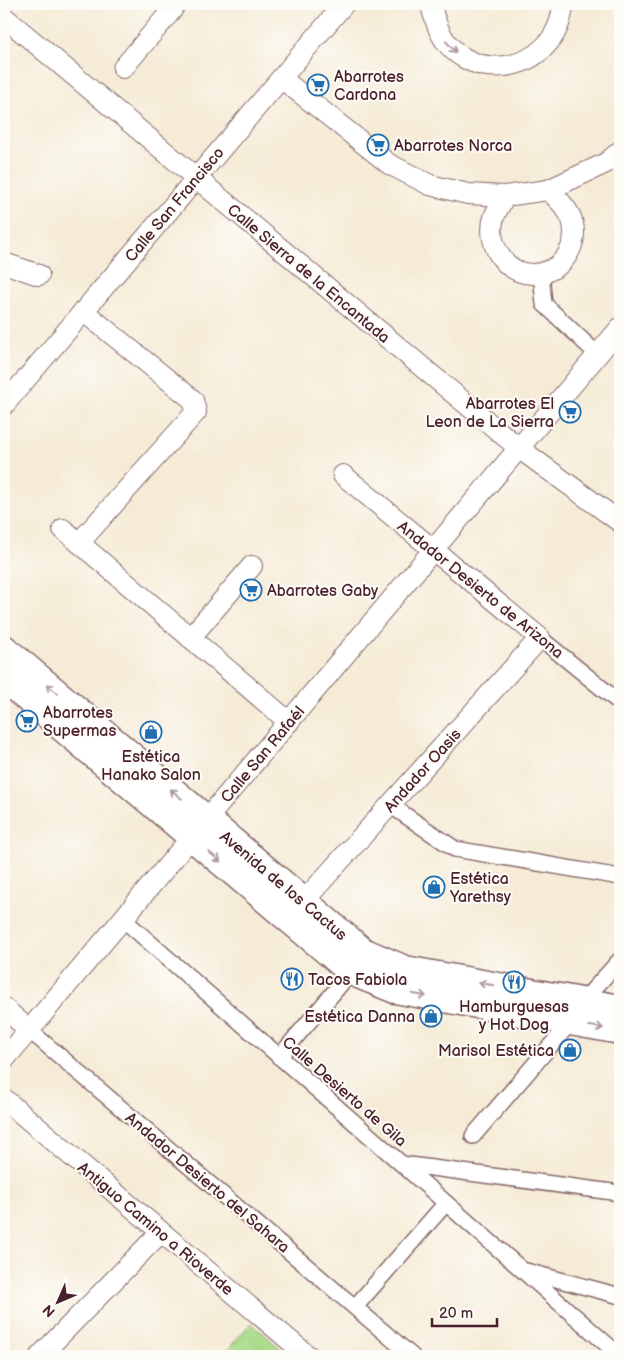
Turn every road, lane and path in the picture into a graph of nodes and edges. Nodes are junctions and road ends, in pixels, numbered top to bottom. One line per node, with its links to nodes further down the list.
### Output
1 (175, 4): 6 (street)
2 (344, 4): 7 (street, Calle San Francisco)
3 (432, 4): 4 (street, one-way to 4)
4 (563, 4)
5 (4, 17): 9 (street, Calle Sierra de la Encantada)
6 (124, 68)
7 (281, 78): 9 (street, Calle San Francisco); 11 (street)
8 (620, 151): 10 (street)
9 (196, 178): 15 (street, Calle San Francisco); 19 (street, Calle Sierra de la Encantada)
10 (548, 190): 11 (street); 13 (street)
11 (505, 196): 13 (street)
12 (4, 263): 14 (street)
13 (542, 273): 17 (street)
14 (39, 275)
15 (83, 311): 18 (street, Calle San Francisco); 23 (street)
16 (620, 328): 17 (street, Calle San Rafaél)
17 (598, 355): 19 (street, Calle San Rafaél)
18 (4, 404)
19 (520, 449): 21 (street, Calle Sierra de la Encantada); 24 (street, Calle San Rafaél)
20 (342, 476): 24 (street, Andador Desierto de Arizona)
21 (620, 522)
22 (64, 529): 23 (street)
23 (79, 542): 26 (street)
24 (434, 550): 27 (street, Andador Desierto de Arizona); 31 (street, Calle San Rafaél)
25 (252, 566): 26 (street)
26 (190, 638): 31 (street)
27 (540, 638): 30 (street, Andador Desierto de Arizona); 32 (street, Andador Oasis)
28 (4, 648): 33 (street, Avenida de los Cactus, one-way to 28)
29 (4, 679): 33 (street, Avenida de los Cactus)
30 (620, 703)
31 (289, 722): 33 (street, Calle San Rafaél)
32 (390, 804): 34 (street); 35 (street, Andador Oasis)
33 (199, 829): 35 (street, Avenida de los Cactus); 36 (street, Calle San Rafaél); 38 (street, Avenida de los Cactus, one-way to 38)
34 (620, 876)
35 (303, 902): 41 (street, Avenida de los Cactus, one-way to 35)
36 (123, 919): 42 (street, Calle San Rafaél); 44 (street, Calle Desierto de Gila)
37 (620, 960): 41 (street)
38 (351, 972): 41 (street, Avenida de los Cactus, one-way to 41); 44 (street)
39 (4, 1008): 42 (street, Andador Desierto del Sahara)
40 (620, 1008): 41 (street, Avenida de los Cactus)
41 (577, 1012): 43 (street, Avenida de los Cactus, one-way to 43); 47 (street)
42 (29, 1030): 45 (street, Calle San Rafaél); 54 (street, Andador Desierto del Sahara)
43 (620, 1031)
44 (279, 1056): 48 (street, Calle Desierto de Gila)
45 (4, 1060)
46 (4, 1099): 51 (street, Antiguo Camino a Rioverde)
47 (473, 1136)
48 (402, 1164): 49 (street, Calle Desierto de Gila); 50 (street)
49 (620, 1193)
50 (446, 1203): 52 (street); 54 (street)
51 (162, 1232): 55 (street); 56 (street, Antiguo Camino a Rioverde)
52 (522, 1270): 53 (street); 58 (street)
53 (620, 1296)
54 (354, 1307): 57 (street, Andador Desierto del Sahara)
55 (40, 1356)
56 (308, 1356)
57 (412, 1356)
58 (620, 1356)

